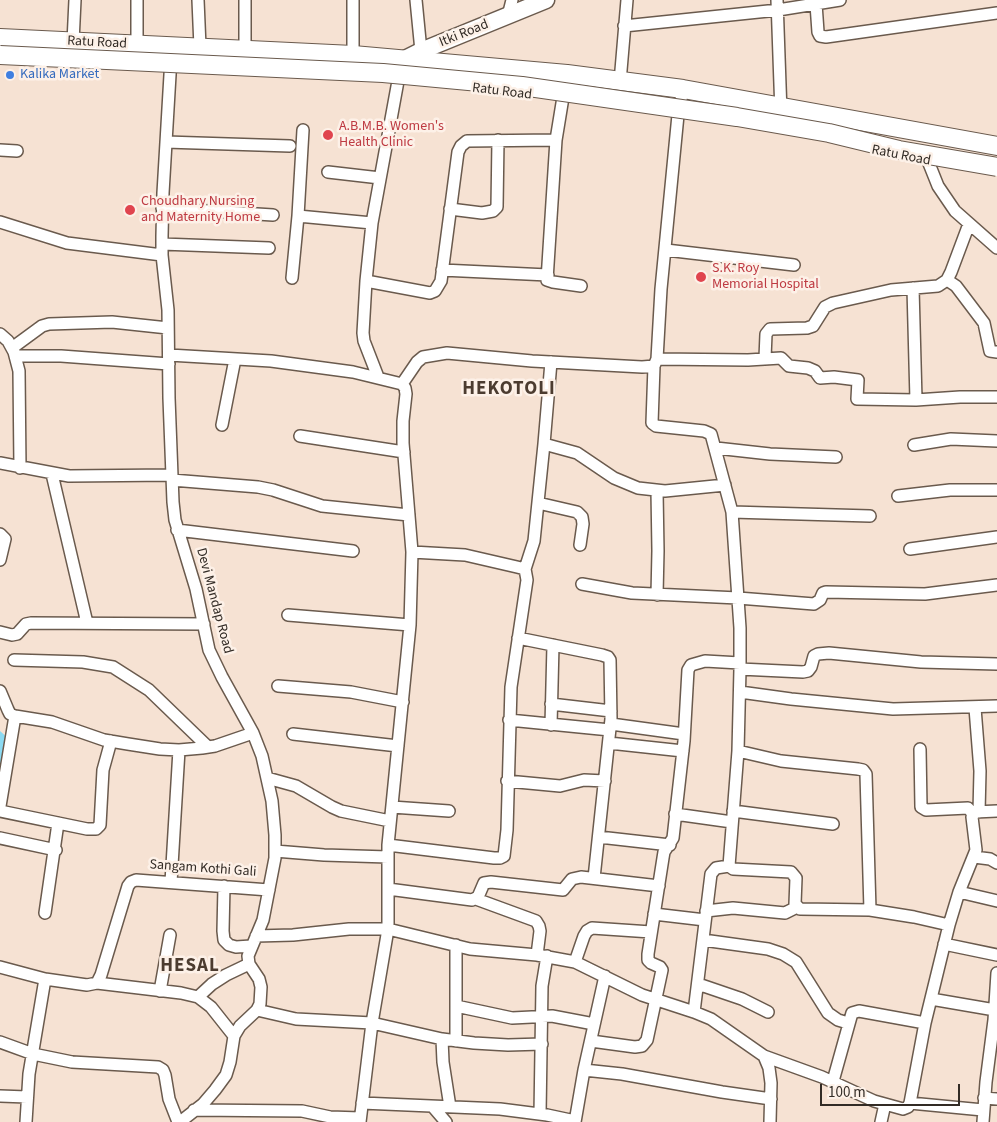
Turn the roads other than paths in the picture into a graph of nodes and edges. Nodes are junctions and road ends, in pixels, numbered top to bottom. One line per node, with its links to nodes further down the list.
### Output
1 (75, 0): 16 (street)
2 (137, 0): 17 (street)
3 (198, 0): 20 (street)
4 (245, 0): 21 (street)
5 (353, 0): 24 (street)
6 (416, 0): 22 (street)
7 (546, 0): 12 (street, Itki Road)
8 (627, 0): 14 (street)
9 (840, 0): 10 (street)
10 (816, 4): 11 (street); 13 (street)
11 (777, 5): 14 (street); 33 (street)
12 (510, 8): 22 (street, Itki Road)
13 (997, 13)
14 (624, 26): 30 (street)
15 (0, 38): 16 (main road, Ratu Road)
16 (73, 42): 17 (main road, Ratu Road)
17 (137, 45): 19 (main road, Ratu Road)
18 (0, 46): 44 (main road)
19 (172, 46): 20 (main road, Ratu Road); 27 (street, Devi Mandap Road)
20 (200, 48): 21 (main road, Ratu Road)
21 (245, 50): 24 (main road, Ratu Road)
22 (421, 51): 25 (street, Itki Road)
23 (0, 55): 46 (main road, bridge)
24 (353, 55): 25 (main road, Ratu Road)
25 (405, 59): 28 (main road, Ratu Road); 29 (street)
26 (0, 62): 27 (main road, Ratu Road)
27 (171, 70): 29 (main road, Ratu Road); 39 (street, Devi Mandap Road)
28 (566, 74): 30 (main road, Ratu Road); 32 (street)
29 (398, 81): 32 (main road, Ratu Road); 49 (street)
30 (620, 82): 31 (main road, Ratu Road)
31 (683, 89): 33 (main road, Ratu Road); 34 (street)
32 (562, 99): 34 (main road, Ratu Road); 38 (street)
33 (781, 106): 36 (street); 41 (main road, Ratu Road)
34 (678, 115): 36 (main road, Ratu Road); 60 (street)
35 (303, 130): 53 (street)
36 (780, 132): 45 (main road, Ratu Road)
37 (498, 140): 38 (street); 51 (street); 51 (street)
38 (556, 140): 63 (street)
39 (166, 142): 40 (street); 50 (street, Devi Mandap Road)
40 (290, 146)
41 (997, 146)
42 (0, 150): 43 (street)
43 (17, 151)
44 (997, 158)
45 (928, 161): 48 (main road, Ratu Road); 56 (street)
46 (997, 167)
47 (328, 172): 49 (street)
48 (997, 175)
49 (380, 178): 55 (street)
50 (162, 208): 52 (street); 59 (street, Devi Mandap Road)
51 (450, 210): 62 (street)
52 (273, 215)
53 (298, 216): 55 (street); 64 (street)
54 (0, 222): 59 (street)
55 (372, 223): 66 (street)
56 (969, 224): 58 (street); 65 (street)
57 (269, 248): 59 (street)
58 (997, 248)
59 (162, 250): 69 (street, Devi Mandap Road)
60 (666, 250): 61 (street); 77 (street)
61 (794, 265)
62 (442, 270): 63 (street); 66 (street)
63 (548, 275): 67 (street)
64 (292, 278)
65 (947, 280): 68 (street); 72 (street)
66 (366, 281): 78 (street)
67 (581, 286)
68 (913, 288): 73 (street); 81 (street)
69 (168, 328): 71 (street); 74 (street, Devi Mandap Road)
70 (0, 334): 71 (street)
71 (13, 352): 74 (street); 91 (street)
72 (997, 352)
73 (765, 358): 77 (street); 81 (street)
74 (169, 359): 75 (street); 93 (street, Devi Mandap Road)
75 (235, 359): 78 (street); 82 (street)
76 (551, 362): 77 (street); 79 (street); 85 (street)
77 (656, 362): 87 (street)
78 (378, 377): 79 (street)
79 (402, 384): 88 (street)
80 (997, 397): 81 (street)
81 (916, 400)
82 (222, 425)
83 (300, 436): 88 (street)
84 (997, 441): 86 (street)
85 (544, 444): 96 (street); 98 (street)
86 (914, 445)
87 (716, 448): 89 (street); 94 (street)
88 (404, 452): 100 (street)
89 (836, 457)
90 (0, 463): 91 (street)
91 (20, 468): 92 (street)
92 (52, 474): 93 (street); 116 (street)
93 (172, 478): 100 (street); 102 (street, Devi Mandap Road)
94 (725, 485): 96 (street); 99 (street)
95 (997, 490): 97 (street)
96 (657, 491): 113 (street)
97 (898, 496)
98 (538, 503): 105 (street); 110 (street)
99 (732, 512): 101 (street); 114 (street)
100 (409, 515): 108 (street)
101 (870, 516)
102 (177, 530): 107 (street); 117 (street, Devi Mandap Road)
103 (0, 534): 109 (street)
104 (997, 537): 106 (street)
105 (580, 545)
106 (910, 549)
107 (353, 551)
108 (412, 552): 110 (street); 118 (street)
109 (0, 561)
110 (525, 569): 120 (street)
111 (582, 584): 113 (street)
112 (997, 585): 114 (street)
113 (657, 595): 114 (street)
114 (738, 598): 124 (street)
115 (288, 615): 118 (street)
116 (87, 623): 117 (street); 119 (street)
117 (204, 624): 137 (street, Devi Mandap Road)
118 (410, 625): 128 (street)
119 (0, 632)
120 (518, 638): 121 (street); 134 (street)
121 (553, 645): 129 (street); 132 (street)
122 (14, 660): 143 (street)
123 (997, 664): 124 (street)
124 (740, 666): 127 (street); 139 (street)
125 (278, 686): 128 (street)
126 (0, 690): 133 (street)
127 (740, 692): 131 (street); 147 (street)
128 (403, 702): 142 (street)
129 (551, 704): 132 (street); 135 (street)
130 (997, 706): 131 (street)
131 (975, 708): 156 (street)
132 (611, 711): 136 (street)
133 (15, 716): 140 (street); 151 (street)
134 (510, 720): 135 (street); 149 (street)
135 (551, 724): 136 (street)
136 (610, 727): 139 (street); 141 (street)
137 (253, 733): 143 (street); 148 (street, Devi Mandap Road)
138 (293, 734): 142 (street)
139 (684, 734): 146 (street)
140 (111, 741): 145 (street); 160 (street)
141 (609, 743): 146 (street); 150 (street)
142 (398, 746): 152 (street)
143 (208, 747): 145 (street)
144 (920, 749): 156 (street)
145 (179, 750): 173 (street)
146 (683, 751): 157 (street)
147 (738, 751): 158 (street); 182 (street)
148 (267, 778): 159 (street); 167 (street, Devi Mandap Road)
149 (507, 781): 150 (street); 164 (street)
150 (606, 781): 162 (street)
151 (0, 806)
152 (392, 807): 154 (street); 159 (street)
153 (0, 811): 160 (street)
154 (449, 811)
155 (997, 811): 156 (street)
156 (976, 813): 169 (street)
157 (676, 814): 158 (street); 165 (street)
158 (733, 816): 161 (street); 171 (street)
159 (390, 821): 164 (street)
160 (58, 823): 166 (street)
161 (833, 824)
162 (599, 837): 165 (street); 172 (street)
163 (0, 838): 166 (street)
164 (388, 845): 168 (street)
165 (670, 845): 175 (street)
166 (56, 850): 183 (street)
167 (275, 851): 168 (street); 177 (street, Devi Mandap Road)
168 (388, 857): 176 (street)
169 (974, 857): 170 (street); 178 (street)
170 (997, 863)
171 (729, 866): 181 (street); 185 (street)
172 (594, 878): 175 (street); 179 (street)
173 (171, 882): 174 (street, Sangam Kothi Gali); 202 (street, Sangam Kothi Gali)
174 (224, 886): 177 (street, Sangam Kothi Gali); 191 (street)
175 (659, 886): 184 (street)
176 (388, 889): 179 (street); 187 (street)
177 (269, 890): 191 (street, Devi Mandap Road)
178 (959, 892): 180 (street); 186 (street)
179 (476, 899): 195 (street)
180 (997, 901)
181 (797, 907): 182 (street); 185 (street)
182 (870, 910): 186 (street)
183 (45, 913)
184 (654, 914): 185 (street); 188 (street)
185 (705, 916): 190 (street)
186 (949, 925): 192 (street)
187 (388, 929): 191 (street); 193 (street); 214 (street)
188 (651, 932): 196 (street); 207 (street)
189 (170, 935): 204 (street)
190 (703, 940): 203 (street); 215 (street)
191 (254, 941): 197 (street, Devi Mandap Road)
192 (944, 944): 194 (street); 206 (street)
193 (456, 946): 195 (street); 208 (street)
194 (997, 955)
195 (542, 956): 196 (street); 213 (street)
196 (576, 962): 200 (street)
197 (249, 964): 205 (street); 209 (street)
198 (0, 967): 201 (street)
199 (997, 973): 212 (street)
200 (605, 976): 207 (street); 217 (street)
201 (45, 979): 202 (street); 224 (street)
202 (97, 983): 204 (street)
203 (698, 984): 210 (street); 211 (street)
204 (160, 991): 205 (street)
205 (198, 998): 218 (street)
206 (931, 999): 212 (street); 216 (street)
207 (656, 1000): 210 (street); 221 (street)
208 (456, 1006): 213 (street); 220 (street)
209 (257, 1010): 214 (street); 218 (street)
210 (694, 1012): 225 (street)
211 (768, 1012)
212 (996, 1014): 226 (street)
213 (542, 1015): 217 (street); 223 (street)
214 (372, 1023): 219 (street); 234 (street)
215 (848, 1023): 216 (street); 228 (street)
216 (925, 1023): 235 (street)
217 (594, 1024): 221 (street)
218 (234, 1036): 239 (street)
219 (442, 1039): 220 (street); 238 (street)
220 (456, 1041): 223 (street)
221 (591, 1041): 227 (street)
222 (0, 1042): 224 (street)
223 (542, 1044): 240 (street)
224 (33, 1054): 230 (street); 244 (street)
225 (764, 1056): 228 (street); 233 (street)
226 (992, 1068): 231 (street)
227 (584, 1070): 233 (street); 246 (street)
228 (833, 1081): 236 (street)
229 (0, 1096): 230 (street)
230 (27, 1097): 243 (street)
231 (984, 1098): 232 (street); 241 (street)
232 (997, 1098)
233 (771, 1099): 247 (street)
234 (362, 1103): 237 (street); 242 (street)
235 (910, 1103): 236 (street); 241 (street)
236 (885, 1104): 248 (street)
237 (433, 1107): 238 (street); 245 (street)
238 (450, 1108): 240 (street)
239 (194, 1110): 242 (street); 244 (street)
240 (540, 1114): 246 (street)
241 (983, 1116)
242 (360, 1120)
243 (26, 1122)
244 (179, 1122)
245 (446, 1122)
246 (575, 1122)
247 (770, 1122)
248 (881, 1122)

